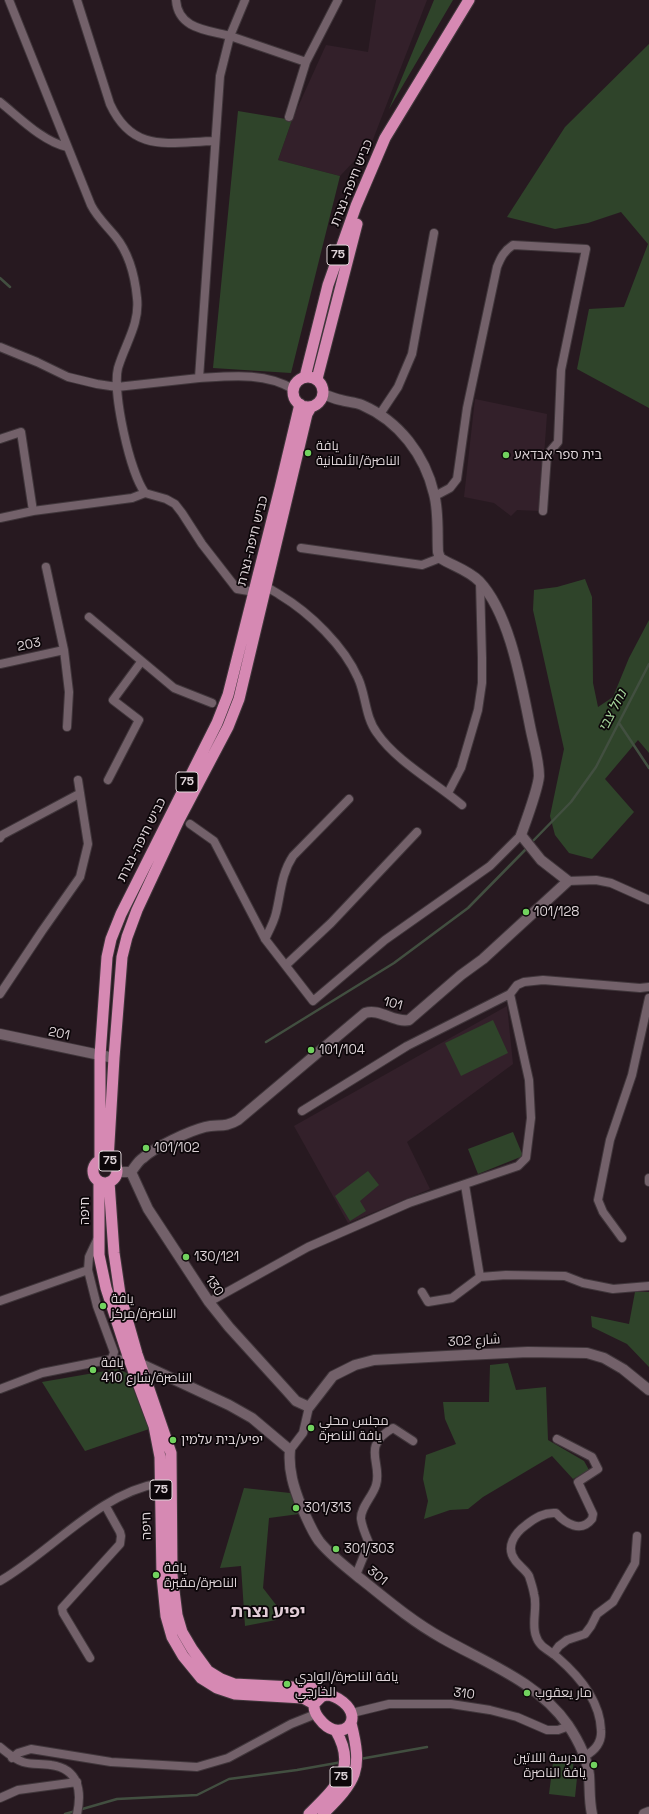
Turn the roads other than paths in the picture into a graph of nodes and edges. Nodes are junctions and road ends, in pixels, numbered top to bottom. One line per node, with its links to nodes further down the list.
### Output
1 (9, 0): 13 (street)
2 (77, 0): 12 (street)
3 (176, 0): 7 (street)
4 (245, 0): 7 (street)
5 (338, 0): 8 (street)
6 (469, 0): 11 (highway, כביש חיפה-נצרת / 75)
7 (230, 36): 8 (street); 12 (street)
8 (306, 62): 10 (street)
9 (0, 102): 13 (street)
10 (289, 117)
11 (385, 138): 16 (highway, כביש חיפה-נצרת / 75); 18 (highway, כביש חיפה-נצרת / 75)
12 (215, 141): 17 (street)
13 (67, 147): 19 (street)
14 (434, 233): 24 (street)
15 (0, 347): 19 (street)
16 (304, 377): 18 (highway); 20 (highway, 75)
17 (199, 378): 19 (street); 20 (street)
18 (317, 379): 21 (highway)
19 (117, 387): 26 (street)
20 (293, 389): 22 (highway)
21 (323, 394): 23 (highway, 75); 24 (street)
22 (300, 404): 23 (highway); 36 (highway, כביש חיפה-נצרת / 75)
23 (311, 407): 35 (highway, כביש חיפה-נצרת / 75)
24 (380, 414): 27 (street)
25 (0, 439): 28 (street)
26 (145, 493): 28 (street); 36 (street)
27 (435, 496): 29 (street); 32 (street)
28 (33, 511): 30 (street)
29 (543, 511)
30 (0, 518)
31 (301, 548): 32 (street)
32 (440, 558): 34 (street)
33 (46, 567): 38 (street)
34 (480, 582): 45 (street); 51 (street)
35 (267, 588): 45 (street); 63 (highway, כביש חיפה-נצרת / 75)
36 (255, 592): 62 (highway, כביש חיפה-נצרת / 75)
37 (89, 617): 39 (street)
38 (64, 650): 40 (street, 203); 42 (street)
39 (141, 662): 41 (street); 44 (street)
40 (0, 664)
41 (212, 703)
42 (67, 727)
43 (78, 780): 46 (street)
44 (108, 780)
45 (448, 793): 48 (street)
46 (79, 794): 52 (street); 58 (street)
47 (349, 799): 55 (street)
48 (462, 805)
49 (190, 824): 55 (street)
50 (417, 832): 56 (street)
51 (522, 835): 53 (street); 56 (street)
52 (0, 838)
53 (568, 881): 54 (street); 67 (street, 101)
54 (649, 900)
55 (265, 939): 56 (street)
56 (286, 965)
57 (649, 987): 59 (street)
58 (0, 994)
59 (510, 994): 64 (street); 71 (street)
60 (649, 998): 73 (street)
61 (0, 1034): 62 (street, 201)
62 (100, 1056): 63 (street, 201); 65 (highway, כביש חיפה-נצרת / 75)
63 (114, 1058): 65 (highway, כביש חיפה-נצרת / 75)
64 (302, 1111)
65 (104, 1160): 66 (highway, 75); 69 (highway, 75)
66 (116, 1172): 67 (street); 69 (highway, 75)
67 (130, 1172): 79 (street, 130)
68 (649, 1178): 70 (street)
69 (104, 1182): 72 (highway, חיפה / 75); 82 (highway, חיפה / 75)
70 (649, 1182)
71 (465, 1185): 75 (street); 79 (street)
72 (99, 1235): 74 (street); 81 (highway, חיפה / 75)
73 (622, 1238)
74 (88, 1270): 78 (street); 80 (street)
75 (480, 1277): 76 (street); 77 (street)
76 (649, 1286)
77 (422, 1292)
78 (0, 1301)
79 (209, 1302): 85 (street, 130)
80 (112, 1359): 81 (street); 83 (street)
81 (129, 1359): 82 (street); 89 (highway, חיפה / 75)
82 (141, 1364): 88 (street); 96 (highway, חיפה / 75)
83 (0, 1389)
84 (649, 1390): 85 (street, شارع 302)
85 (309, 1407): 88 (street)
86 (557, 1439): 94 (street)
87 (413, 1441): 92 (street)
88 (290, 1450): 92 (street, 301)
89 (160, 1483): 90 (street); 97 (highway, חיפה / 75)
90 (105, 1505): 93 (street); 95 (street)
91 (637, 1536): 94 (street)
92 (356, 1575): 99 (street, 301)
93 (0, 1581)
94 (553, 1654): 102 (street)
95 (90, 1658)
96 (326, 1695): 97 (highway); 98 (highway, 75)
97 (315, 1709): 100 (highway, 75); 103 (street)
98 (352, 1718): 99 (street, 310); 100 (highway); 109 (highway)
99 (568, 1726): 102 (street, 301)
100 (336, 1730): 108 (highway, 75)
101 (0, 1747): 103 (street)
102 (586, 1756): 110 (street, 301)
103 (12, 1758): 104 (street)
104 (77, 1782): 105 (street); 107 (street)
105 (0, 1798)
106 (649, 1812): 111 (street)
107 (77, 1814)
108 (309, 1814)
109 (323, 1814)
110 (592, 1814)
111 (644, 1814)

